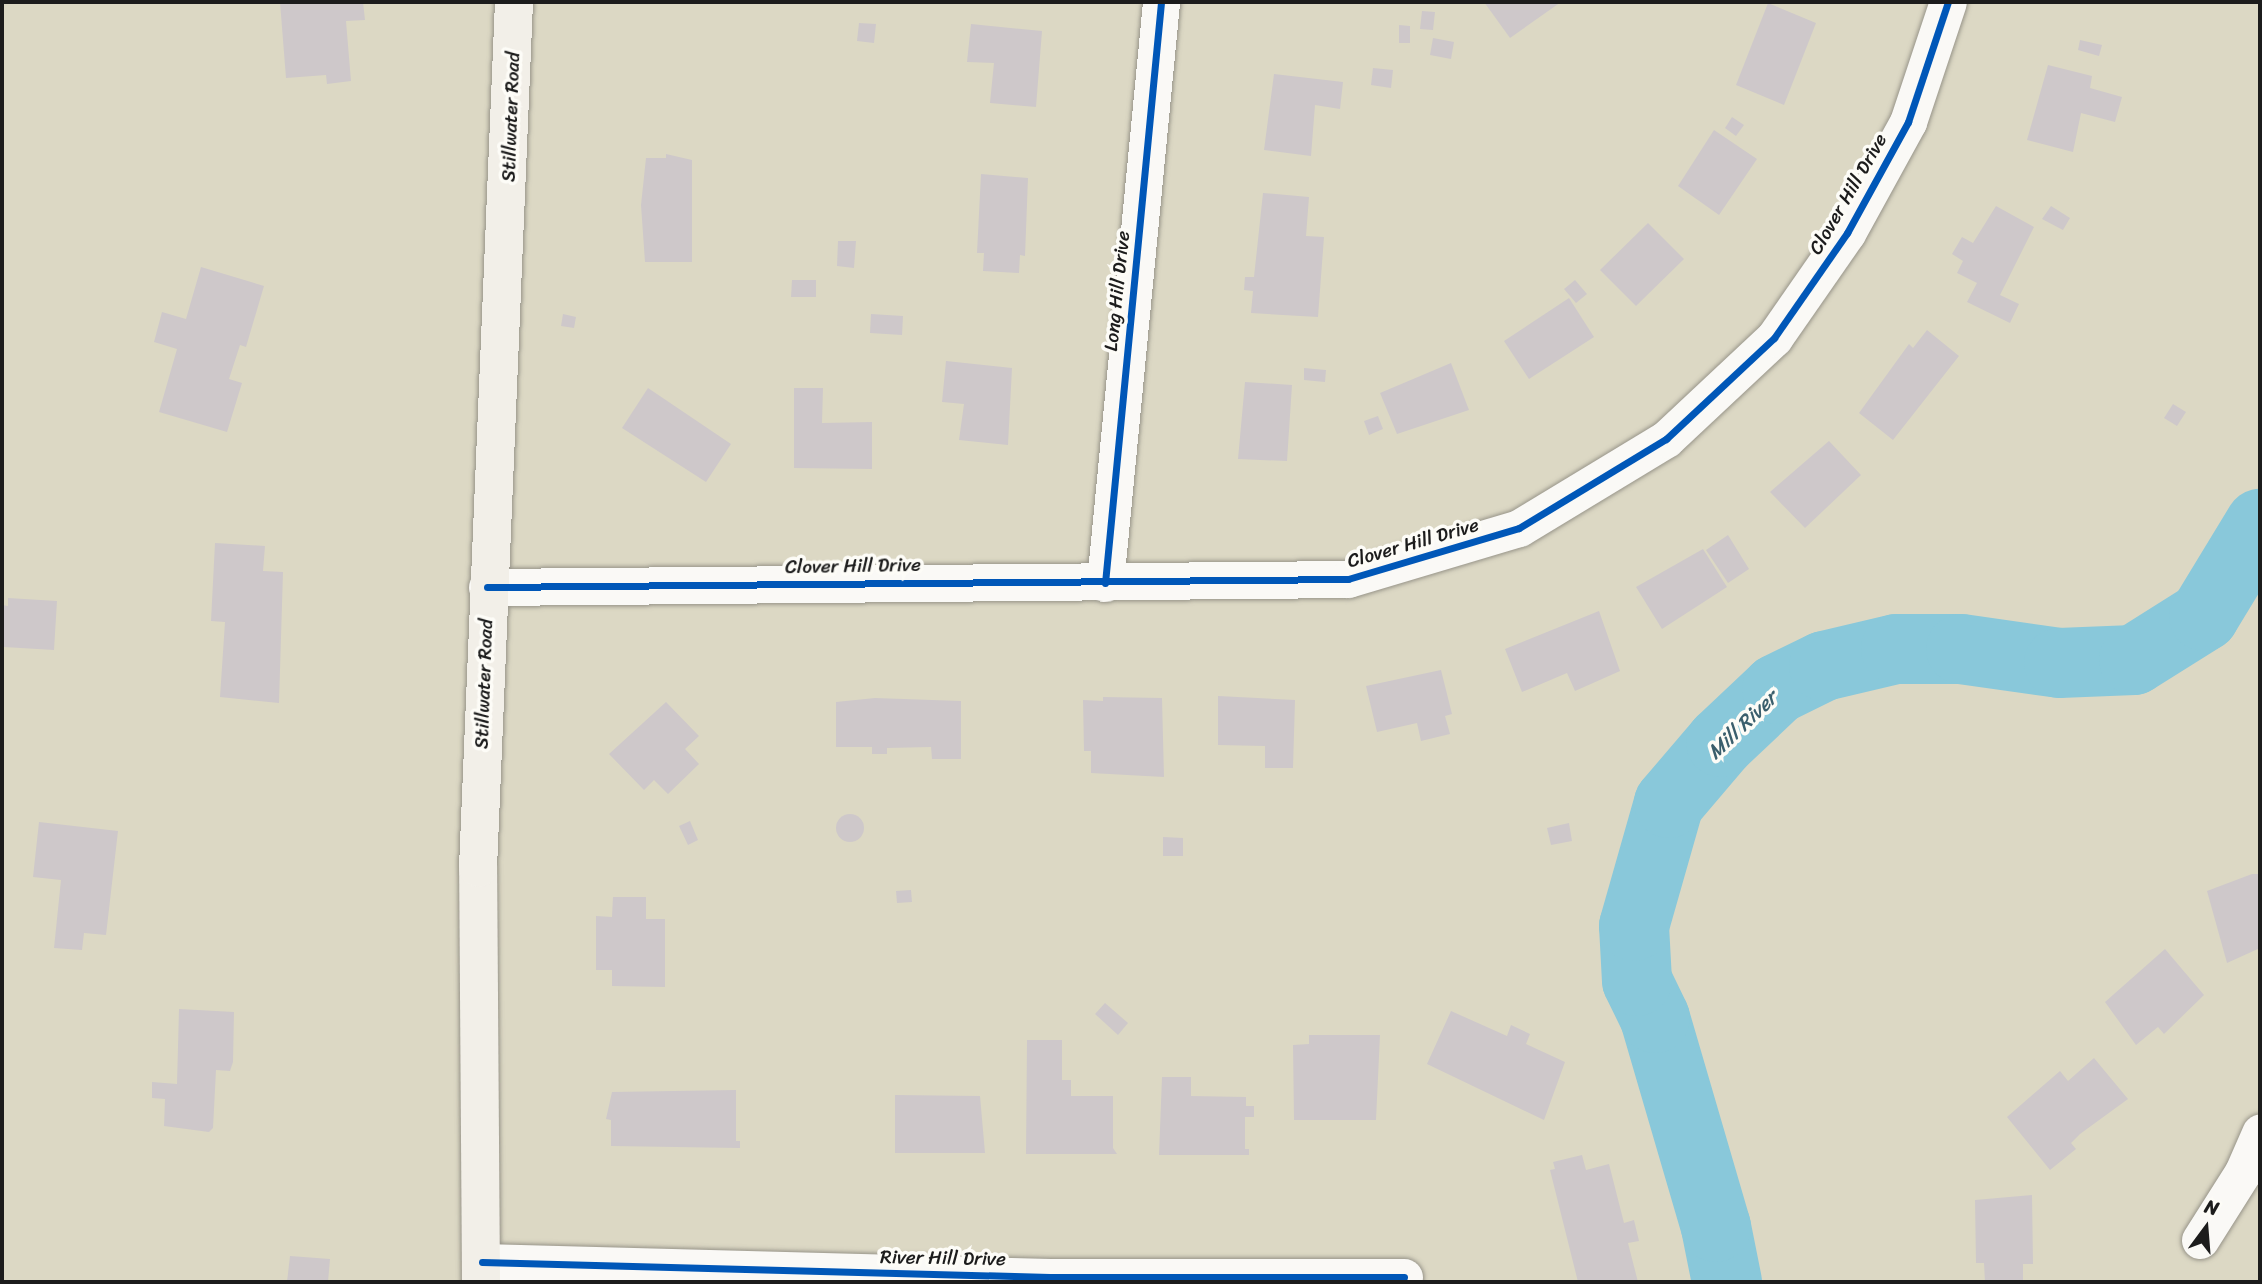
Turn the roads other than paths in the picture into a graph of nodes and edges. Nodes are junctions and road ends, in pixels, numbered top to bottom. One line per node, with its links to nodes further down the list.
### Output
1 (514, 2): 5 (main road, Stillwater Road)
2 (1161, 2): 4 (street, Long Hill Drive)
3 (1948, 2): 4 (street, Clover Hill Drive)
4 (1105, 583): 5 (street, Clover Hill Drive)
5 (487, 587): 8 (main road, Stillwater Road)
6 (2260, 1133): 7 (street)
7 (2200, 1240)
8 (482, 1272): 9 (street, River Hill Drive)
9 (1404, 1277)

